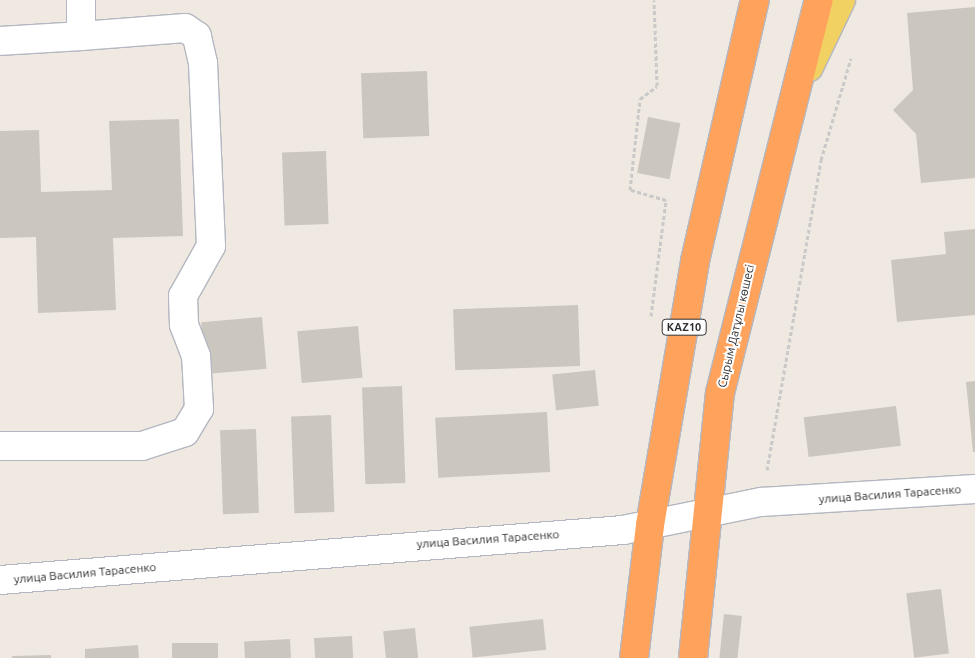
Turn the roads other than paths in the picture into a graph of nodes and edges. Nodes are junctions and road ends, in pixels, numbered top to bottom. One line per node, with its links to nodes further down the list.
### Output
1 (81, 0): 5 (street)
2 (755, 0): 11 (highway, KAZ10)
3 (819, 0): 7 (highway, Сырым Датұлы көшесі)
4 (841, 0): 7 (main road)
5 (82, 36): 6 (street); 8 (street)
6 (0, 41)
7 (788, 112): 10 (highway, Сырым Датұлы көшесі)
8 (0, 446)
9 (975, 488): 10 (street, улица Василия Тарасенко)
10 (705, 515): 11 (street, улица Василия Тарасенко); 14 (highway, Сырым Датұлы көшесі)
11 (650, 525): 12 (street, улица Василия Тарасенко); 13 (highway, KAZ10)
12 (0, 580)
13 (634, 658)
14 (693, 658)

